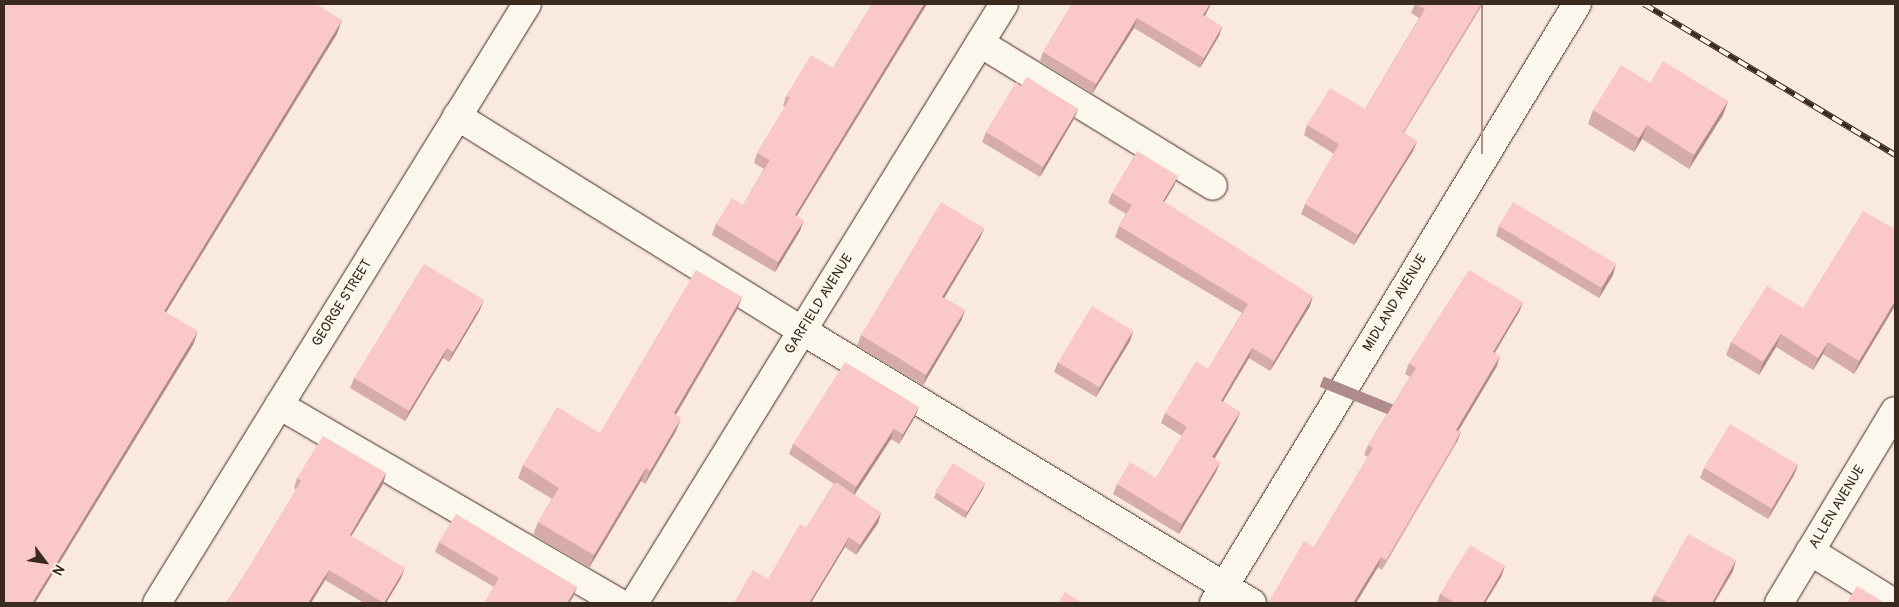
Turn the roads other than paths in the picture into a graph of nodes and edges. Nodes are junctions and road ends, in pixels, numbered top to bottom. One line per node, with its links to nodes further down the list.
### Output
1 (527, 4): 5 (street, GEORGE STREET)
2 (1004, 4): 4 (street, GARFIELD AVENUE)
3 (1577, 4): 11 (street, MIDLAND AVENUE)
4 (980, 43): 6 (street); 7 (street, GARFIELD AVENUE)
5 (458, 116): 7 (street); 8 (street, GEORGE STREET)
6 (1213, 186)
7 (803, 331): 11 (street); 14 (street, GARFIELD AVENUE)
8 (279, 405): 12 (street, GEORGE STREET); 13 (street)
9 (1895, 411): 10 (street, ALLEN AVENUE)
10 (1810, 551): 16 (street, ALLEN AVENUE); 17 (street)
11 (1219, 595): 15 (street)
12 (157, 603)
13 (619, 603)
14 (634, 603)
15 (1252, 603)
16 (1779, 603)
17 (1894, 603)

